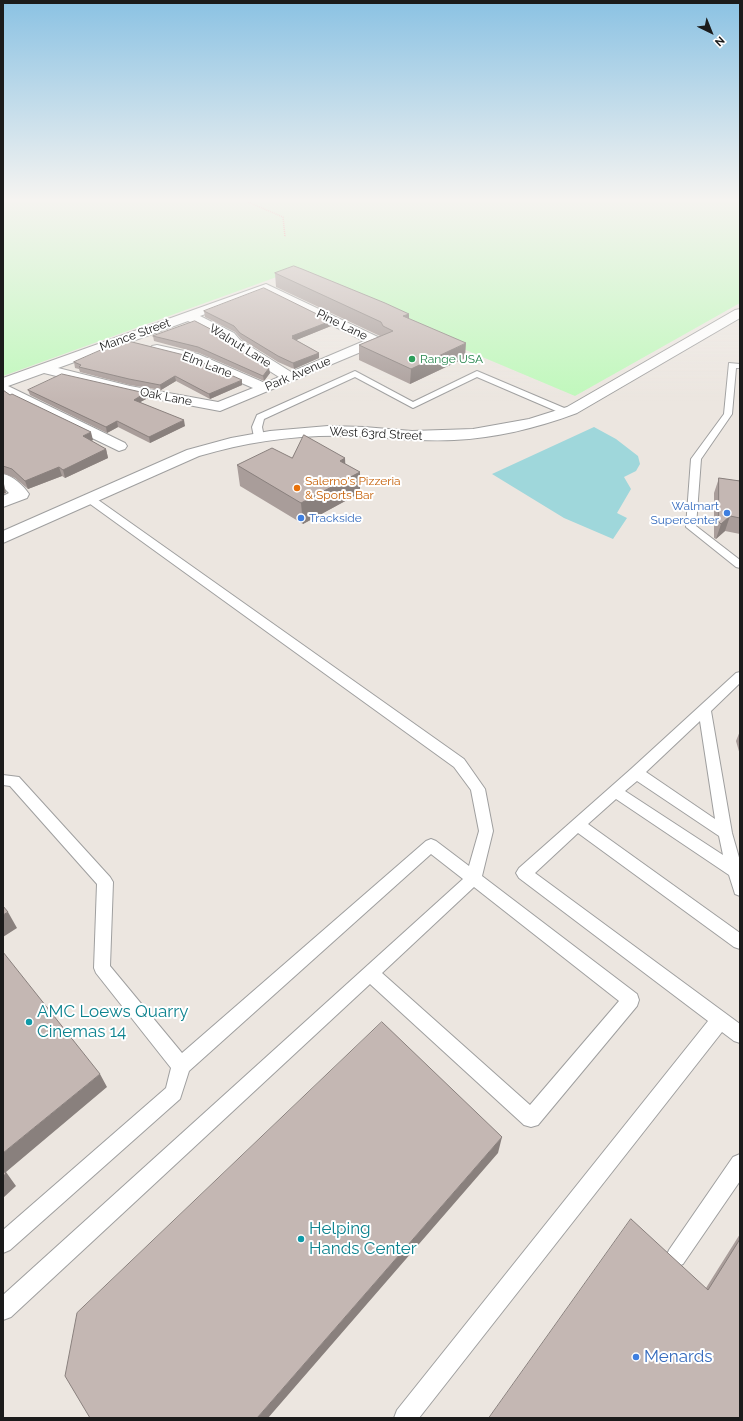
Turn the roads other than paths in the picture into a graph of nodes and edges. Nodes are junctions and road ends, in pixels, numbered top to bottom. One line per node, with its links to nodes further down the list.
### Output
1 (266, 288): 3 (street, Mance Street); 5 (street, Pine Lane)
2 (740, 313): 13 (street, West 63rd Street)
3 (189, 316): 4 (street, Mance Street); 8 (street, Walnut Lane)
4 (124, 339): 7 (street, Mance Street); 11 (street, Elm Lane)
5 (375, 341): 8 (street, Park Avenue)
6 (740, 366): 20 (lane)
7 (42, 368): 9 (street, Mance Street); 12 (street, Oak Lane)
8 (290, 377): 11 (street, Park Avenue)
9 (3, 383)
10 (3, 388): 15 (street)
11 (265, 388): 12 (street, Park Avenue)
12 (220, 407)
13 (566, 412): 14 (street, West 63rd Street); 14 (lane)
14 (259, 437): 17 (street, West 63rd Street)
15 (119, 446)
16 (3, 479): 18 (street)
17 (90, 499): 19 (street, West 63rd Street); 29 (lane)
18 (3, 502)
19 (3, 538)
20 (740, 565)
21 (740, 676): 22 (lane)
22 (704, 709): 23 (lane); 27 (lane)
23 (636, 773): 25 (lane); 27 (lane)
24 (3, 780): 35 (lane)
25 (616, 791): 26 (lane); 28 (lane)
26 (578, 825): 31 (lane); 33 (lane)
27 (725, 833): 28 (lane)
28 (735, 871): 30 (lane)
29 (474, 878): 32 (lane); 32 (lane); 35 (lane)
30 (740, 889)
31 (740, 942)
32 (370, 973): 39 (lane)
33 (720, 1020): 34 (lane); 40 (lane)
34 (740, 1036)
35 (181, 1066): 37 (lane)
36 (740, 1164): 38 (lane)
37 (3, 1243)
38 (676, 1258)
39 (3, 1309)
40 (405, 1418)

